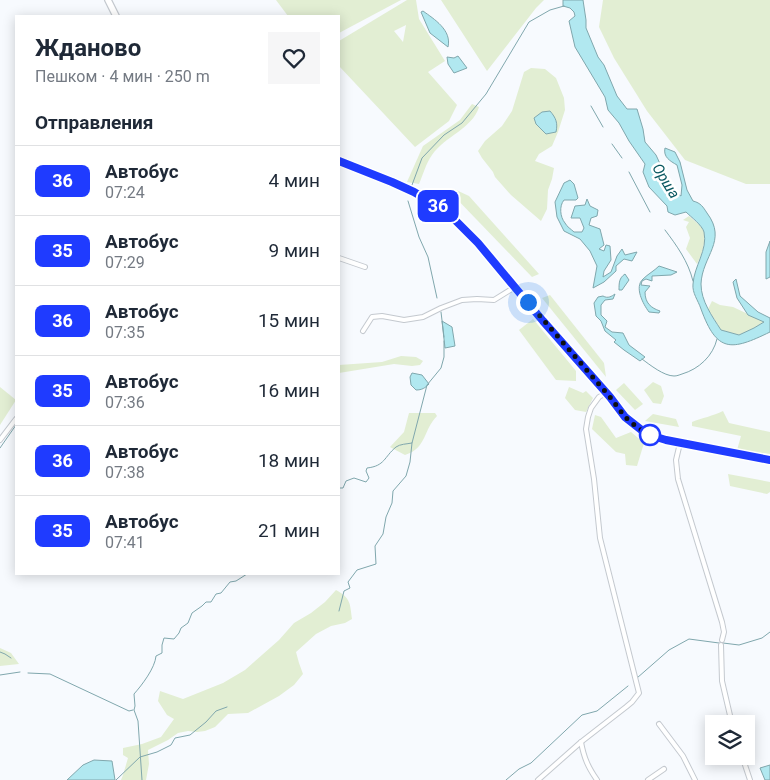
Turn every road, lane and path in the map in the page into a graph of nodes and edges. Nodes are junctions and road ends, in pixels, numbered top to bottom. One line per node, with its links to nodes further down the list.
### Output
1 (108, 0): 2 (main road)
2 (116, 15)
3 (340, 161): 6 (main road)
4 (340, 258): 5 (street)
5 (365, 267)
6 (515, 288): 7 (street); 8 (main road)
7 (362, 331)
8 (606, 393): 11 (main road); 17 (street)
9 (15, 420): 10 (street)
10 (0, 440)
11 (680, 443): 12 (main road); 13 (street)
12 (770, 460)
13 (722, 640)
14 (721, 646): 15 (street)
15 (730, 715)
16 (659, 724): 23 (street)
17 (581, 742): 20 (street); 21 (street)
18 (745, 765): 24 (street)
19 (664, 769): 22 (street)
20 (538, 780)
21 (597, 780)
22 (648, 780)
23 (695, 780)
24 (750, 780)

